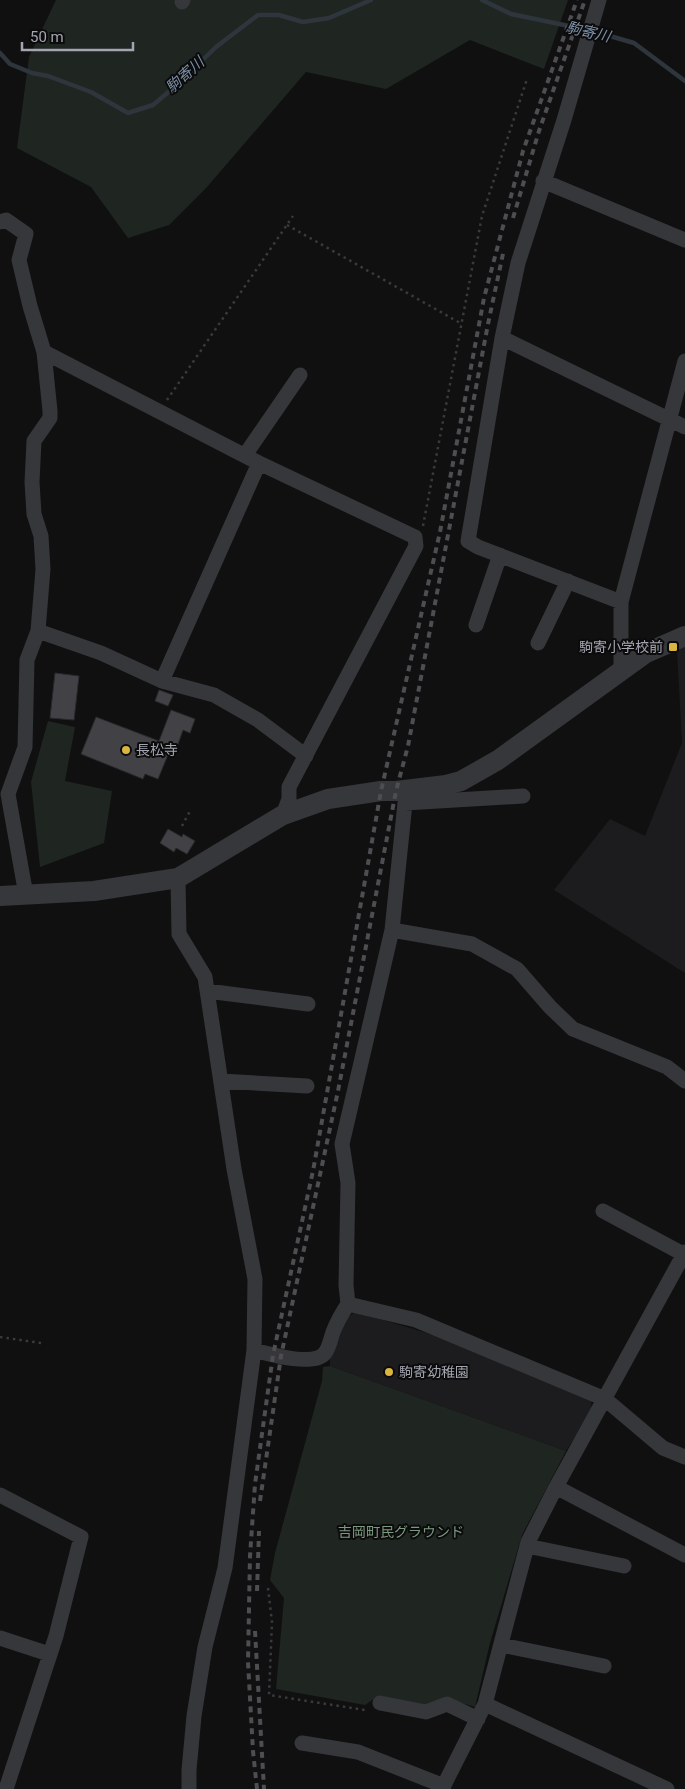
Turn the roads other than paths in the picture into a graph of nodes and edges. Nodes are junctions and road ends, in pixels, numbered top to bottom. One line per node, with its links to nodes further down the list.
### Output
1 (599, 0): 2 (street)
2 (543, 181): 4 (street); 5 (street)
3 (0, 222): 6 (street)
4 (685, 240)
5 (502, 338): 9 (street); 13 (street)
6 (44, 352): 11 (street); 17 (street)
7 (685, 361): 9 (street)
8 (300, 375): 11 (street)
9 (669, 420): 10 (street); 15 (street)
10 (685, 427)
11 (245, 455): 12 (street)
12 (259, 463): 21 (street); 22 (street)
13 (500, 555): 14 (street); 16 (street)
14 (568, 581): 15 (street); 19 (street)
15 (621, 602): 20 (street)
16 (476, 625)
17 (38, 631): 21 (street); 27 (street)
18 (685, 636): 20 (street)
19 (538, 644)
20 (621, 670): 23 (street)
21 (162, 681): 22 (street)
22 (306, 756): 25 (street)
23 (461, 791): 24 (street); 25 (street); 29 (street)
24 (522, 796)
25 (283, 815): 26 (street)
26 (178, 878): 27 (street); 30 (street)
27 (26, 895): 28 (street)
28 (0, 896)
29 (392, 930): 33 (street); 37 (street)
30 (208, 991): 31 (street); 32 (street)
31 (308, 1004)
32 (221, 1081): 34 (street); 38 (street)
33 (685, 1081)
34 (307, 1086)
35 (603, 1211): 36 (street)
36 (684, 1253): 39 (street)
37 (348, 1304): 38 (street); 39 (street)
38 (254, 1350): 57 (street)
39 (604, 1398): 40 (street); 41 (street)
40 (685, 1457)
41 (556, 1487): 43 (street); 44 (street)
42 (0, 1495): 48 (street)
43 (527, 1546): 45 (street); 47 (street)
44 (685, 1555)
45 (624, 1566)
46 (0, 1638): 48 (street)
47 (501, 1645): 49 (street); 51 (street)
48 (49, 1654): 56 (street)
49 (604, 1666)
50 (380, 1703): 52 (street)
51 (485, 1704): 52 (street); 58 (street)
52 (478, 1719): 55 (street)
53 (302, 1743): 55 (street)
54 (0, 1786): 56 (street)
55 (443, 1787)
56 (7, 1789)
57 (189, 1789)
58 (667, 1789)

